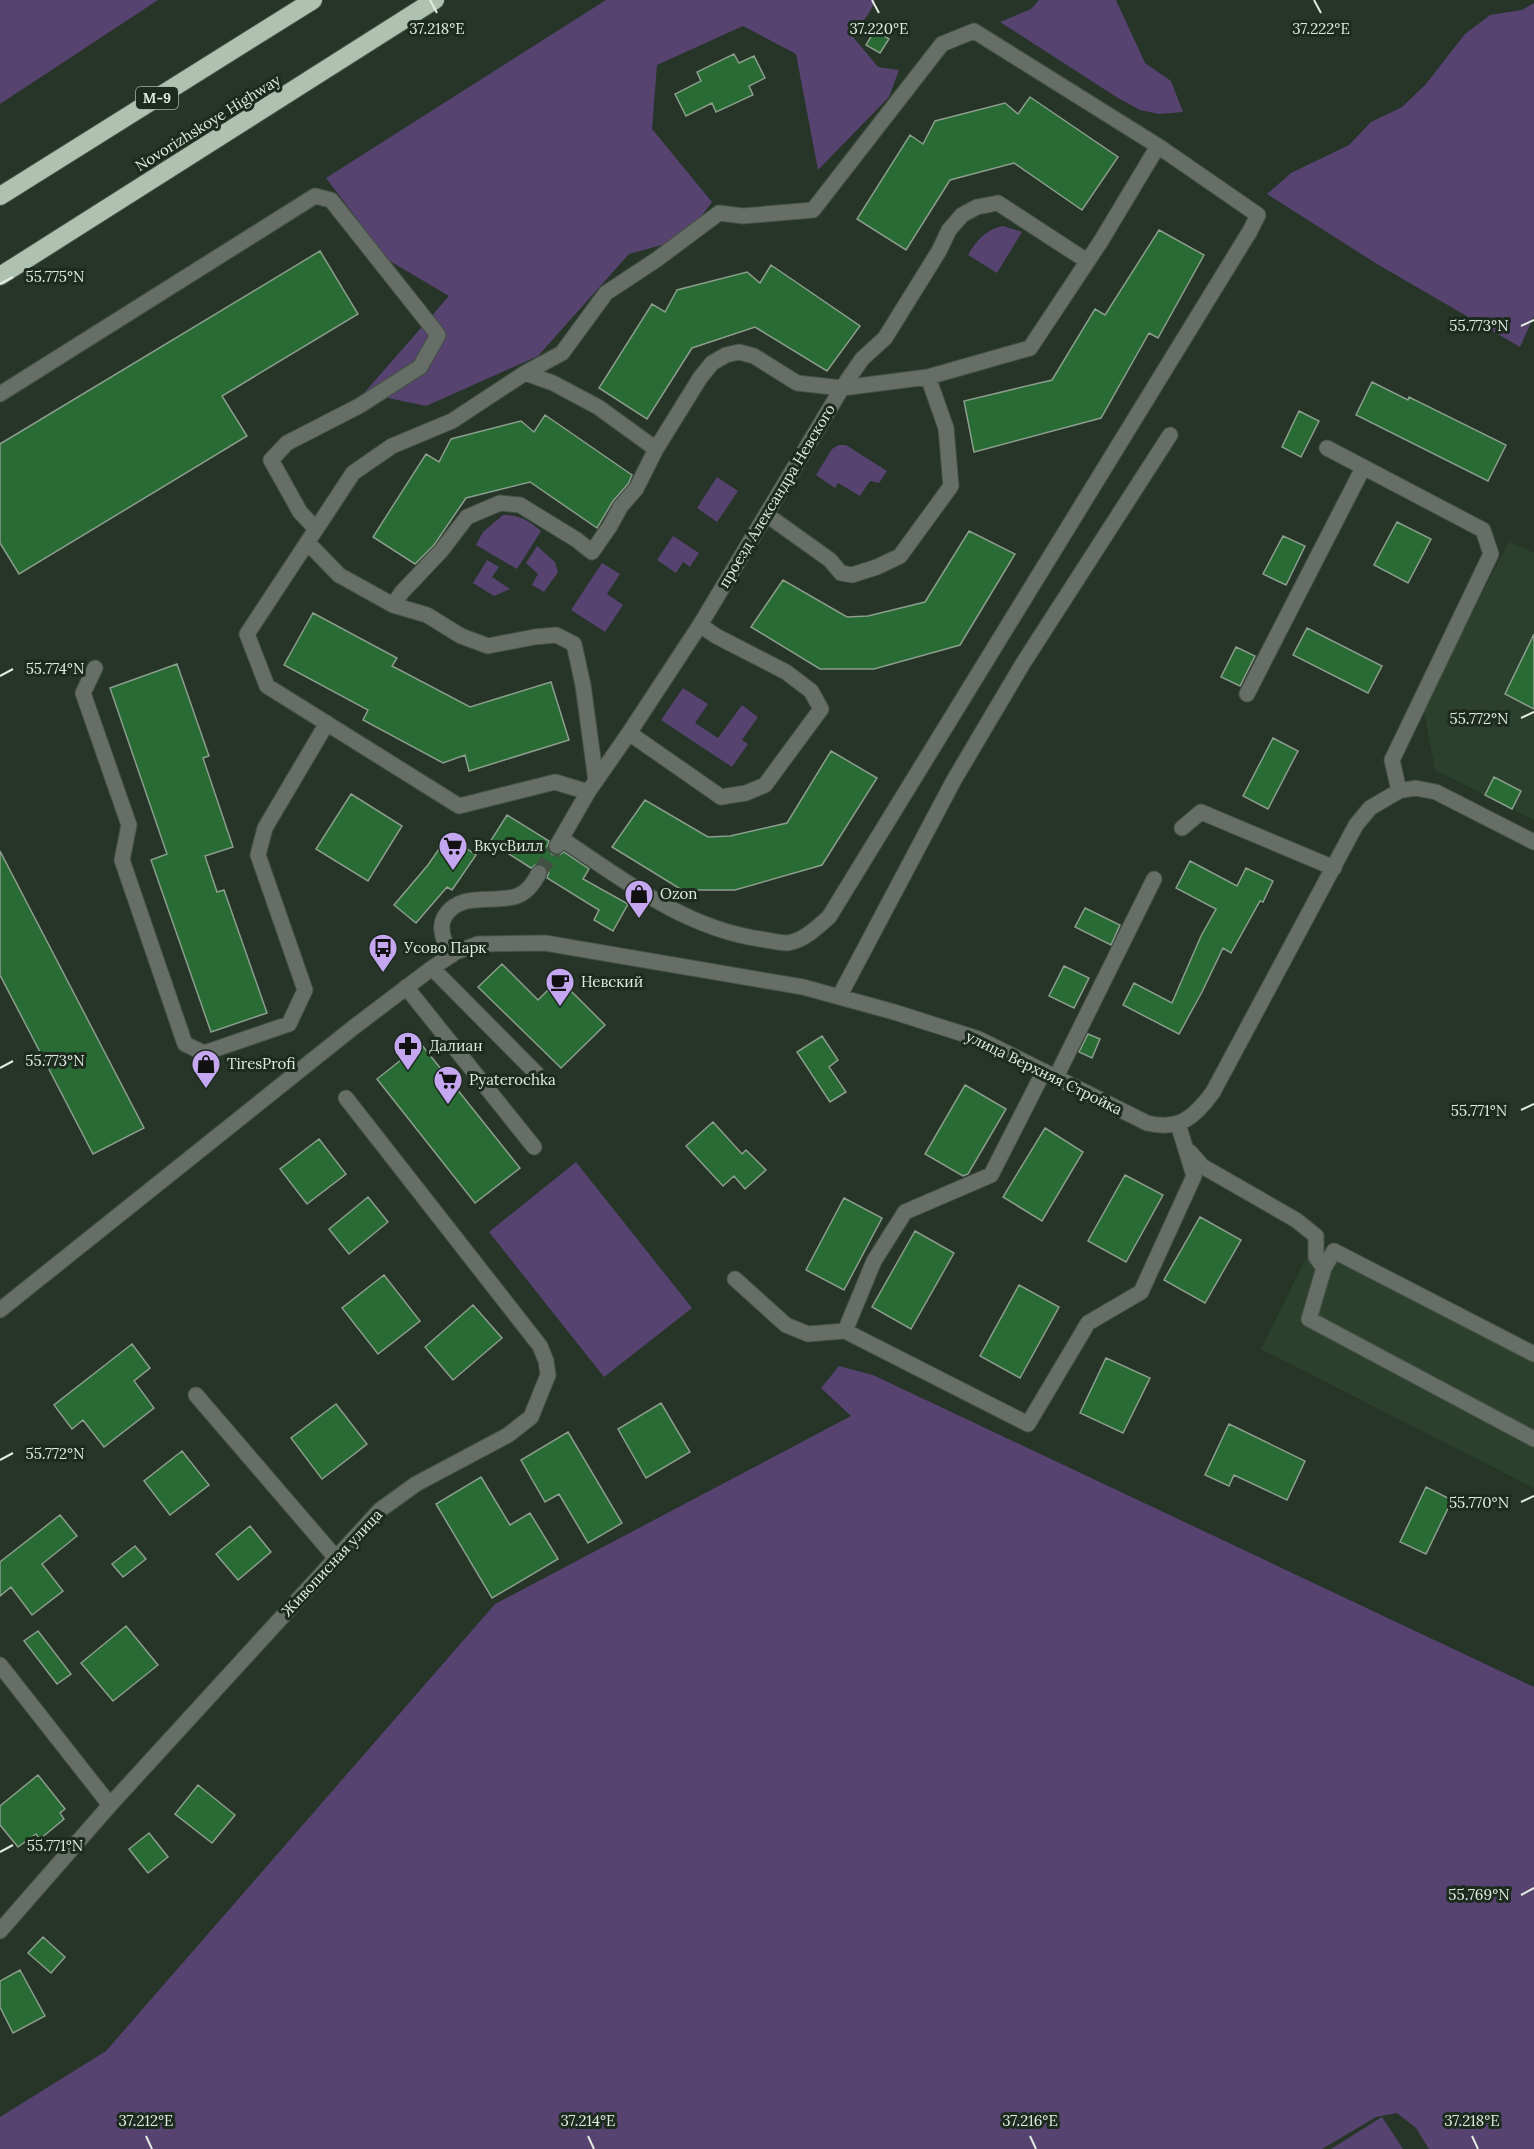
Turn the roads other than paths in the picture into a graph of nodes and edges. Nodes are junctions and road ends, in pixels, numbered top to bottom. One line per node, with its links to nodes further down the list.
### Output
1 (313, 0): 4 (highway, М-9)
2 (435, 0): 6 (highway, Novorizhskoye Highway)
3 (1158, 146): 5 (street, проезд Александра Невского); 7 (street); 24 (street, проезд Александра Невского)
4 (0, 196)
5 (1088, 261): 8 (street, проезд Александра Невского); 9 (street)
6 (0, 276)
7 (525, 373): 13 (street); 16 (street)
8 (928, 377): 9 (street, проезд Александра Невского); 15 (street)
9 (842, 388): 13 (street); 15 (street, проезд Александра Невского)
10 (0, 394): 16 (street)
11 (1170, 435): 34 (street)
12 (1327, 448): 14 (street)
13 (656, 449): 18 (street)
14 (1364, 468): 21 (street); 25 (street)
15 (767, 515): 19 (street, проезд Александра Невского)
16 (316, 528): 17 (street)
17 (308, 543): 18 (street); 22 (street)
18 (393, 605): 24 (street)
19 (700, 625): 23 (street, проезд Александра Невского); 23 (street)
20 (95, 668): 22 (street)
21 (1247, 694)
22 (327, 723): 24 (street)
23 (629, 734): 24 (street, проезд Александра Невского)
24 (592, 786)
25 (1399, 791): 27 (street); 28 (street)
26 (1182, 828): 28 (street)
27 (1534, 842)
28 (1334, 868): 38 (street)
29 (539, 873): 31 (street)
30 (1154, 879): 36 (street)
31 (452, 955): 32 (street, улица Верхняя Стройка); 34 (street, улица Верхняя Стройка)
32 (432, 968): 33 (street, улица Верхняя Стройка); 35 (street)
33 (406, 987): 40 (street); 43 (street, улица Верхняя Стройка)
34 (839, 997): 36 (street, улица Верхняя Стройка)
35 (537, 1074)
36 (1050, 1074): 38 (street, улица Верхняя Стройка); 44 (street)
37 (346, 1098): 48 (street, Живописная улица)
38 (1178, 1124): 39 (street)
39 (1185, 1145): 41 (street); 44 (street)
40 (534, 1147)
41 (1324, 1268): 45 (street); 47 (street)
42 (735, 1279): 44 (street)
43 (0, 1310)
44 (845, 1331)
45 (1534, 1354)
46 (196, 1395): 48 (street)
47 (1534, 1439)
48 (336, 1558): 50 (street, Живописная улица)
49 (0, 1665): 50 (street)
50 (110, 1805): 51 (street, Живописная улица)
51 (0, 1931)

